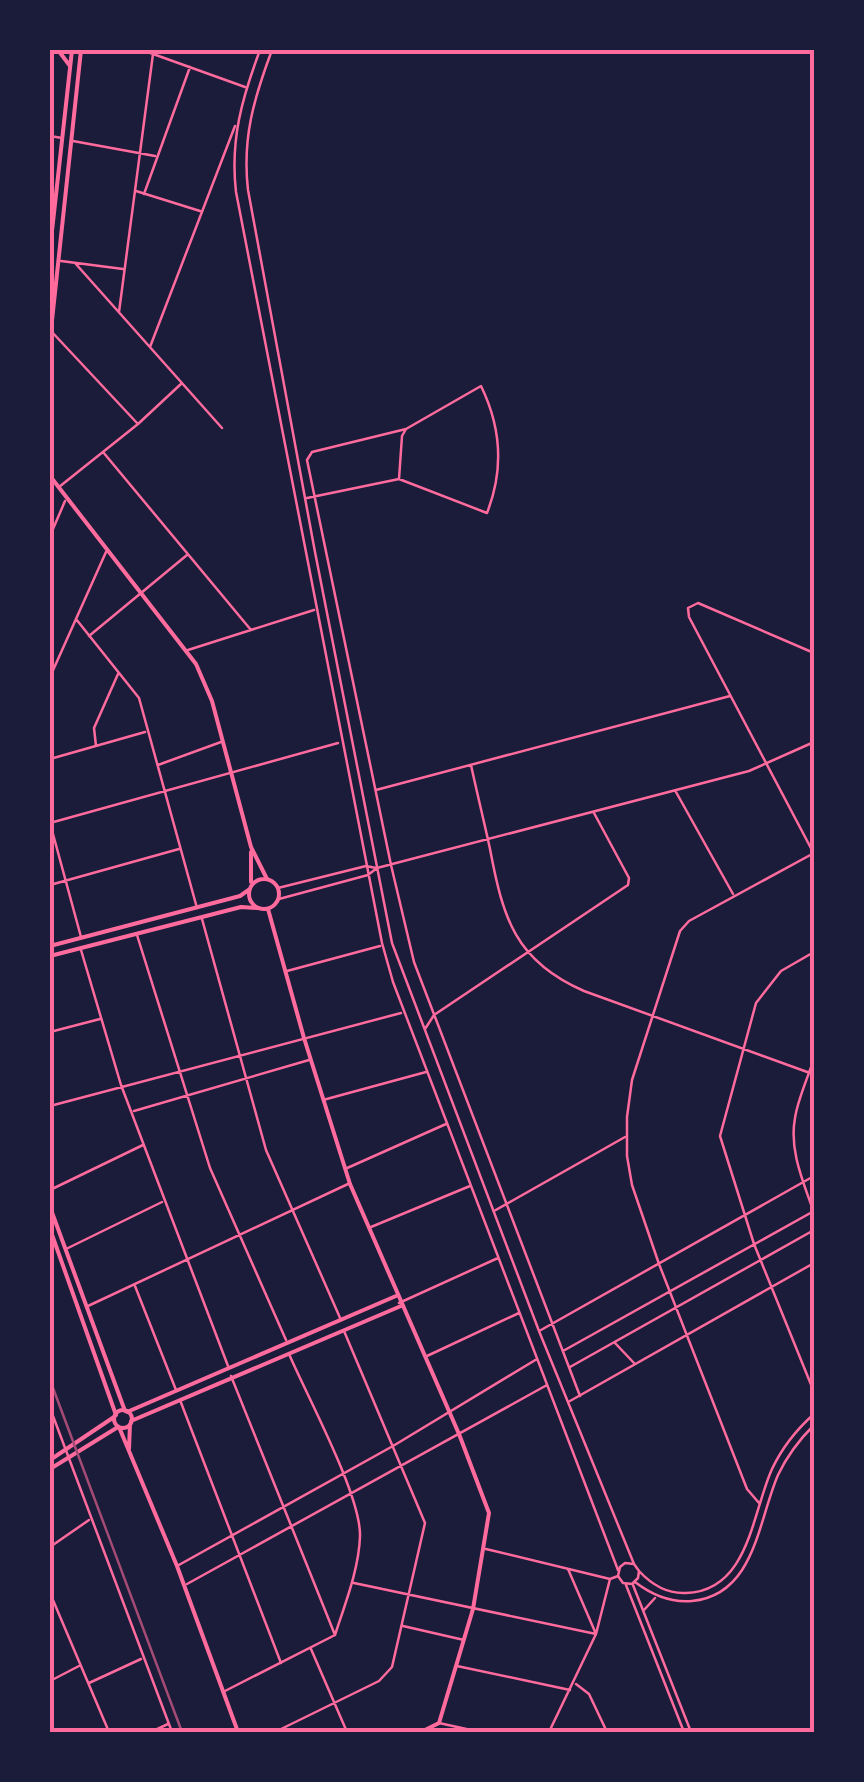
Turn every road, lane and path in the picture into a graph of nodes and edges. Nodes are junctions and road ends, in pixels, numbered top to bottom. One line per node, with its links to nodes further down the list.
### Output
1 (58, 50): 11 (street)
2 (72, 50): 11 (street)
3 (81, 50): 16 (street)
4 (142, 50): 8 (street)
5 (165, 50): 9 (street)
6 (260, 50): 12 (street)
7 (272, 50): 40 (street)
8 (153, 54): 9 (street); 17 (street)
9 (164, 58): 10 (street)
10 (190, 67): 12 (street); 18 (street)
11 (72, 70): 15 (street)
12 (246, 87): 13 (street)
13 (237, 120): 22 (street); 46 (street)
14 (50, 136): 15 (street)
15 (63, 138): 21 (street)
16 (73, 141): 17 (street); 24 (street)
17 (140, 153): 18 (street); 19 (street)
18 (158, 156): 20 (street)
19 (135, 191): 20 (street); 26 (street)
20 (144, 194): 22 (street)
21 (53, 196): 23 (street)
22 (202, 212): 30 (street)
23 (50, 249)
24 (59, 261): 25 (street); 28 (street)
25 (75, 263): 26 (street); 27 (street)
26 (124, 270): 27 (street)
27 (119, 312): 30 (street)
28 (52, 331): 29 (street); 32 (street)
29 (50, 339)
30 (150, 347): 31 (street)
31 (182, 382): 32 (street); 33 (street)
32 (138, 424): 35 (street)
33 (222, 428)
34 (406, 429): 37 (street); 37 (street); 39 (street)
35 (103, 452): 38 (street); 44 (street)
36 (50, 477): 38 (street)
37 (398, 478): 39 (street)
38 (58, 488): 41 (street)
39 (317, 497): 40 (street); 65 (street)
40 (306, 498): 75 (street)
41 (66, 499): 42 (street); 43 (street)
42 (50, 536)
43 (106, 550): 45 (street); 47 (street)
44 (188, 554): 45 (street); 48 (street)
45 (142, 592): 49 (street); 50 (street)
46 (315, 610): 48 (street); 57 (street)
47 (76, 619): 49 (street); 53 (street)
48 (251, 630): 50 (street)
49 (89, 636): 52 (street)
50 (187, 650): 56 (street)
51 (814, 653): 54 (street)
52 (119, 673): 55 (street); 59 (street)
53 (50, 677)
54 (732, 696): 62 (street); 63 (street)
55 (148, 731): 59 (street); 61 (street)
56 (222, 741): 61 (street); 64 (street)
57 (341, 742): 64 (street); 74 (street)
58 (814, 742): 63 (street)
59 (96, 747): 60 (street)
60 (50, 758)
61 (157, 765): 67 (street)
62 (471, 765): 65 (street); 69 (street)
63 (766, 765): 66 (street); 72 (street)
64 (232, 773): 67 (street); 70 (street)
65 (375, 790): 73 (street)
66 (676, 790): 68 (street); 82 (street)
67 (164, 791): 71 (street); 78 (street)
68 (594, 812): 69 (street); 94 (street)
69 (488, 839): 73 (street); 94 (street)
70 (251, 847): 77 (street); 80 (street)
71 (180, 849): 78 (street); 84 (street)
72 (814, 853): 82 (street)
73 (390, 864): 75 (street); 99 (street)
74 (366, 866): 75 (street); 76 (street); 81 (street)
75 (377, 868): 76 (street); 98 (street)
76 (368, 875): 83 (street); 90 (street)
77 (268, 879): 80 (street); 81 (street)
78 (66, 881): 79 (street); 89 (street)
79 (50, 885)
80 (250, 887): 84 (street); 85 (street)
81 (278, 888): 83 (street)
82 (734, 896): 100 (street)
83 (279, 899): 86 (street)
84 (197, 908): 89 (street)
85 (257, 908): 86 (street); 87 (street)
86 (268, 909): 96 (street)
87 (201, 917): 88 (street); 106 (street)
88 (136, 934): 92 (street); 109 (street)
89 (82, 938): 91 (street)
90 (382, 945): 96 (street); 97 (street)
91 (50, 946)
92 (80, 949): 95 (street); 101 (street)
93 (814, 952): 105 (street)
94 (528, 953): 99 (street); 100 (street)
95 (50, 956)
96 (285, 971): 104 (street)
97 (404, 1012): 104 (street); 110 (street)
98 (417, 1014): 99 (street); 102 (street)
99 (434, 1015): 102 (street); 128 (street)
100 (653, 1016): 105 (street); 119 (street)
101 (102, 1019): 103 (street); 113 (street)
102 (424, 1031): 132 (street)
103 (50, 1032)
104 (304, 1038): 106 (street); 108 (street)
105 (742, 1048): 111 (street); 133 (street)
106 (239, 1054): 109 (street); 112 (street)
107 (814, 1058): 111 (street)
108 (310, 1059): 112 (street); 115 (street)
109 (180, 1070): 113 (street); 114 (street)
110 (428, 1072): 115 (street); 118 (street)
111 (810, 1072): 123 (street)
112 (246, 1078): 114 (street); 130 (street)
113 (120, 1086): 116 (street); 117 (street)
114 (188, 1095): 117 (street); 137 (street)
115 (323, 1100): 121 (street)
116 (50, 1106)
117 (131, 1112): 120 (street)
118 (448, 1123): 121 (street); 125 (street)
119 (626, 1137): 128 (street); 144 (street)
120 (145, 1144): 126 (street); 127 (street)
121 (345, 1169): 124 (street)
122 (814, 1176): 123 (street)
123 (803, 1182): 131 (street); 133 (street)
124 (350, 1184): 130 (street); 135 (street)
125 (472, 1185): 135 (street); 140 (street)
126 (50, 1190)
127 (164, 1202): 139 (street); 141 (street)
128 (507, 1204): 132 (street); 154 (street)
129 (50, 1207): 139 (street)
130 (290, 1210): 137 (street); 153 (street)
131 (814, 1211): 138 (street)
132 (494, 1212): 156 (street)
133 (743, 1216): 138 (street); 144 (street)
134 (50, 1229): 178 (street)
135 (368, 1229): 148 (street)
136 (814, 1230): 142 (street)
137 (238, 1234): 141 (street); 159 (street)
138 (754, 1244): 142 (street); 147 (street)
139 (66, 1249): 150 (street)
140 (499, 1257): 149 (street); 152 (street)
141 (187, 1260): 145 (street); 166 (street)
142 (760, 1261): 146 (street); 151 (street)
143 (814, 1263): 146 (street)
144 (659, 1264): 147 (street); 154 (street)
145 (135, 1286): 150 (street); 169 (street)
146 (770, 1288): 157 (street); 170 (street)
147 (670, 1291): 151 (street); 160 (street)
148 (396, 1296): 149 (street); 153 (street)
149 (400, 1305): 155 (street); 162 (street)
150 (86, 1307): 175 (street)
151 (676, 1308): 157 (street); 158 (street)
152 (521, 1312): 162 (street); 163 (street)
153 (341, 1320): 159 (street)
154 (553, 1324): 156 (street); 160 (street)
155 (344, 1329): 161 (street); 183 (street)
156 (539, 1332): 173 (street)
157 (688, 1335): 164 (street); 192 (street)
158 (614, 1342): 164 (street); 165 (street)
159 (288, 1344): 166 (street)
160 (563, 1351): 165 (street)
161 (288, 1352): 167 (street); 190 (street)
162 (424, 1357): 176 (street)
163 (539, 1358): 168 (street); 176 (street)
164 (636, 1365): 171 (street)
165 (569, 1368): 171 (street)
166 (229, 1369): 169 (street)
167 (231, 1376): 172 (street); 193 (street)
168 (549, 1384): 182 (street); 203 (street)
169 (177, 1391): 175 (street)
170 (814, 1392)
171 (580, 1396): 173 (street)
172 (180, 1398): 179 (street); 196 (street)
173 (568, 1402): 200 (street)
174 (50, 1408): 184 (street)
175 (126, 1411): 178 (street); 179 (street)
176 (449, 1412): 182 (street); 183 (street)
177 (814, 1414): 192 (street)
178 (115, 1416): 181 (street); 184 (street)
179 (131, 1423): 181 (street); 187 (street)
180 (814, 1425): 213 (street)
181 (119, 1427): 185 (street); 187 (street)
182 (459, 1434): 188 (street); 198 (street)
183 (394, 1446): 188 (street); 190 (street)
184 (64, 1449): 185 (street); 186 (street)
185 (67, 1457): 189 (street); 194 (street)
186 (50, 1460)
187 (132, 1464): 201 (street)
188 (402, 1466): 191 (street); 212 (street)
189 (50, 1469)
190 (342, 1474): 191 (street); 193 (street)
191 (351, 1492): 195 (street); 207 (street)
192 (760, 1503): 204 (street)
193 (284, 1506): 195 (street); 196 (street)
194 (90, 1520): 197 (street); 221 (street)
195 (292, 1527): 199 (street); 218 (street)
196 (230, 1536): 199 (street); 201 (street)
197 (50, 1547)
198 (486, 1549): 202 (street); 214 (street)
199 (240, 1556): 210 (street); 222 (street)
200 (634, 1564): 203 (street); 204 (street)
201 (177, 1566): 210 (street)
202 (568, 1568): 206 (street); 217 (street)
203 (618, 1570): 205 (street)
204 (639, 1572): 208 (street)
205 (618, 1576): 206 (street); 209 (street)
206 (610, 1579): 217 (street)
207 (352, 1582): 212 (street); 218 (street)
208 (633, 1583): 209 (street); 213 (street); 215 (street)
209 (626, 1584): 244 (street)
210 (184, 1586): 229 (street)
211 (50, 1593): 223 (street)
212 (409, 1595): 214 (street); 216 (street)
213 (658, 1596): 215 (street)
214 (473, 1608): 217 (street); 219 (street)
215 (644, 1612): 245 (street)
216 (402, 1626): 219 (street); 230 (street)
217 (596, 1634): 226 (street)
218 (335, 1635): 220 (street)
219 (464, 1640): 224 (street)
220 (311, 1648): 222 (street); 230 (street)
221 (143, 1658): 227 (street); 231 (street)
222 (282, 1664): 229 (street)
223 (80, 1666): 225 (street); 227 (street)
224 (457, 1666): 228 (street); 232 (street)
225 (50, 1681)
226 (574, 1682): 228 (street); 243 (street)
227 (88, 1684): 234 (street)
228 (572, 1690): 242 (street)
229 (224, 1692): 237 (street)
230 (335, 1703): 238 (street); 239 (street)
231 (169, 1723): 235 (street); 236 (street)
232 (439, 1723): 233 (street); 240 (street)
233 (471, 1731): 241 (street)
234 (109, 1732)
235 (151, 1732)
236 (172, 1732)
237 (238, 1732)
238 (275, 1732)
239 (348, 1732)
240 (421, 1732)
241 (480, 1732)
242 (548, 1732)
243 (607, 1732)
244 (684, 1732)
245 (690, 1732)

